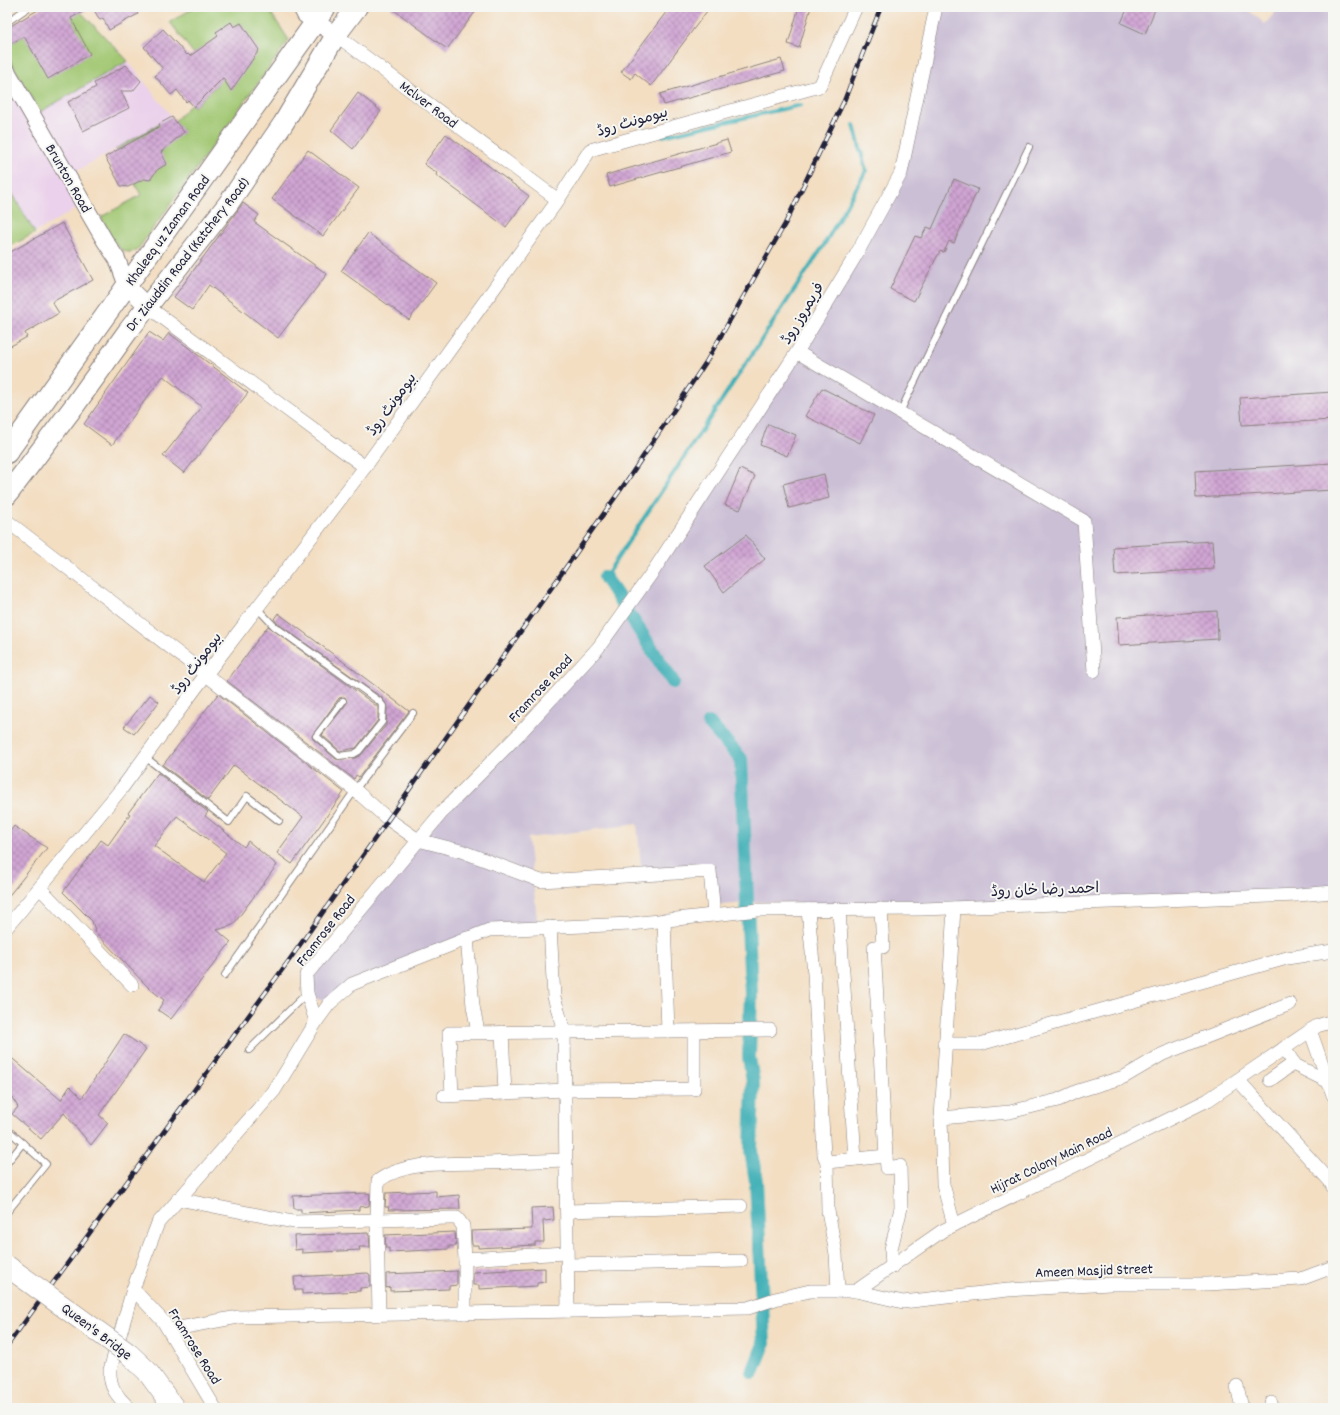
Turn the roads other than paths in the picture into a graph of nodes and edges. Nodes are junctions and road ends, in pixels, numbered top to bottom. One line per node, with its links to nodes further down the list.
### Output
1 (29, 7): 7 (lane)
2 (301, 7): 6 (street, Mclver Road)
3 (357, 7): 8 (main road, Dr. Ziauddin Road (Katchery Road))
4 (856, 7): 11 (street, بیومونٹ روڈ)
5 (936, 7): 14 (street, فریمروز روڈ)
6 (321, 14): 8 (street, Mclver Road); 12 (main road, Khaleeq uz Zaman Road)
7 (7, 22)
8 (336, 35): 11 (street, Mclver Road); 13 (main road, Dr. Ziauddin Road (Katchery Road))
9 (7, 71): 12 (street, Brunton Road)
10 (1029, 148): 15 (lane)
11 (558, 200): 17 (street, بیومونٹ روڈ)
12 (127, 286): 13 (street); 16 (main road, Khaleeq uz Zaman Road)
13 (147, 306): 17 (street); 18 (main road, Dr. Ziauddin Road (Katchery Road))
14 (798, 352): 15 (street); 21 (street, فریمروز روڈ)
15 (900, 412): 22 (street)
16 (7, 453)
17 (365, 467): 20 (street, بیومونٹ روڈ)
18 (7, 495)
19 (7, 521): 23 (street)
20 (257, 608): 23 (street, بیومونٹ روڈ); 24 (lane)
21 (617, 623): 29 (street, Framrose Road)
22 (1094, 671)
23 (206, 676): 26 (street, بیومونٹ روڈ); 27 (street)
24 (343, 701)
25 (413, 713): 27 (lane)
26 (145, 757): 28 (lane); 30 (street, بیومونٹ روڈ)
27 (355, 790): 29 (street); 42 (lane)
28 (278, 820)
29 (418, 840): 36 (street); 44 (street, Framrose Road)
30 (40, 888): 38 (street, بیومونٹ روڈ); 43 (street)
31 (1333, 892): 32 (street, احمد رضا خان روڈ)
32 (954, 908): 33 (street, احمد رضا خان روڈ); 55 (street)
33 (881, 909): 35 (street, احمد رضا خان روڈ); 68 (street)
34 (808, 910): 35 (street, احمد رضا خان روڈ); 36 (street, احمد رضا خان روڈ); 71 (street)
35 (839, 910): 69 (street)
36 (714, 915): 37 (street, احمد رضا خان روڈ)
37 (664, 920): 39 (street, احمد رضا خان روڈ); 51 (street)
38 (7, 927)
39 (550, 927): 40 (street, احمد رضا خان روڈ); 50 (street)
40 (467, 938): 47 (street, احمد رضا خان روڈ); 53 (street)
41 (1333, 951): 55 (street)
42 (225, 975)
43 (132, 985)
44 (307, 993): 47 (street, Framrose Road); 57 (lane)
45 (1290, 1004): 65 (street)
46 (1333, 1021): 49 (street, Hijrat Colony Main Road)
47 (316, 1022): 74 (street)
48 (770, 1030): 52 (street)
49 (1310, 1030): 56 (street, Hijrat Colony Main Road); 61 (street)
50 (564, 1031): 51 (street); 54 (street); 62 (street)
51 (668, 1031): 52 (street)
52 (694, 1031): 62 (street)
53 (478, 1032): 54 (street); 63 (street)
54 (502, 1032): 63 (street)
55 (944, 1044): 65 (street)
56 (1284, 1048): 58 (street); 59 (street, Hijrat Colony Main Road)
57 (249, 1050)
58 (1294, 1063): 60 (street); 61 (street)
59 (1238, 1080): 73 (street); 79 (street, Hijrat Colony Main Road)
60 (1270, 1080)
61 (1327, 1081): 64 (street)
62 (565, 1090): 63 (street); 70 (street)
63 (505, 1093)
64 (1333, 1095)
65 (941, 1118): 79 (street)
66 (7, 1129): 67 (lane)
67 (23, 1143): 72 (lane); 77 (lane)
68 (886, 1156): 69 (street); 84 (street)
69 (855, 1159): 71 (street)
70 (566, 1160): 76 (street); 78 (street)
71 (827, 1162): 87 (street)
72 (7, 1163)
73 (1332, 1182)
74 (178, 1199): 78 (street); 86 (street)
75 (741, 1206): 76 (street)
76 (567, 1211): 81 (street)
77 (7, 1212)
78 (377, 1220): 80 (street); 91 (street)
79 (954, 1225): 84 (street, Hijrat Colony Main Road)
80 (465, 1259): 81 (street); 90 (street)
81 (567, 1259): 82 (street); 89 (street)
82 (741, 1261)
83 (7, 1266): 95 (highway, Queen's Bridge, bridge)
84 (892, 1267): 88 (street, Hijrat Colony Main Road)
85 (1333, 1267): 88 (street, Ameen Masjid Street)
86 (133, 1289): 92 (street, Framrose Road); 94 (street)
87 (838, 1291): 88 (street); 89 (street)
88 (856, 1291)
89 (568, 1311): 90 (street)
90 (465, 1313): 91 (street)
91 (379, 1314): 92 (street)
92 (169, 1330): 96 (street, Framrose Road)
93 (1237, 1386): 97 (street)
94 (129, 1408)
95 (174, 1408)
96 (215, 1408)
97 (1242, 1408)

